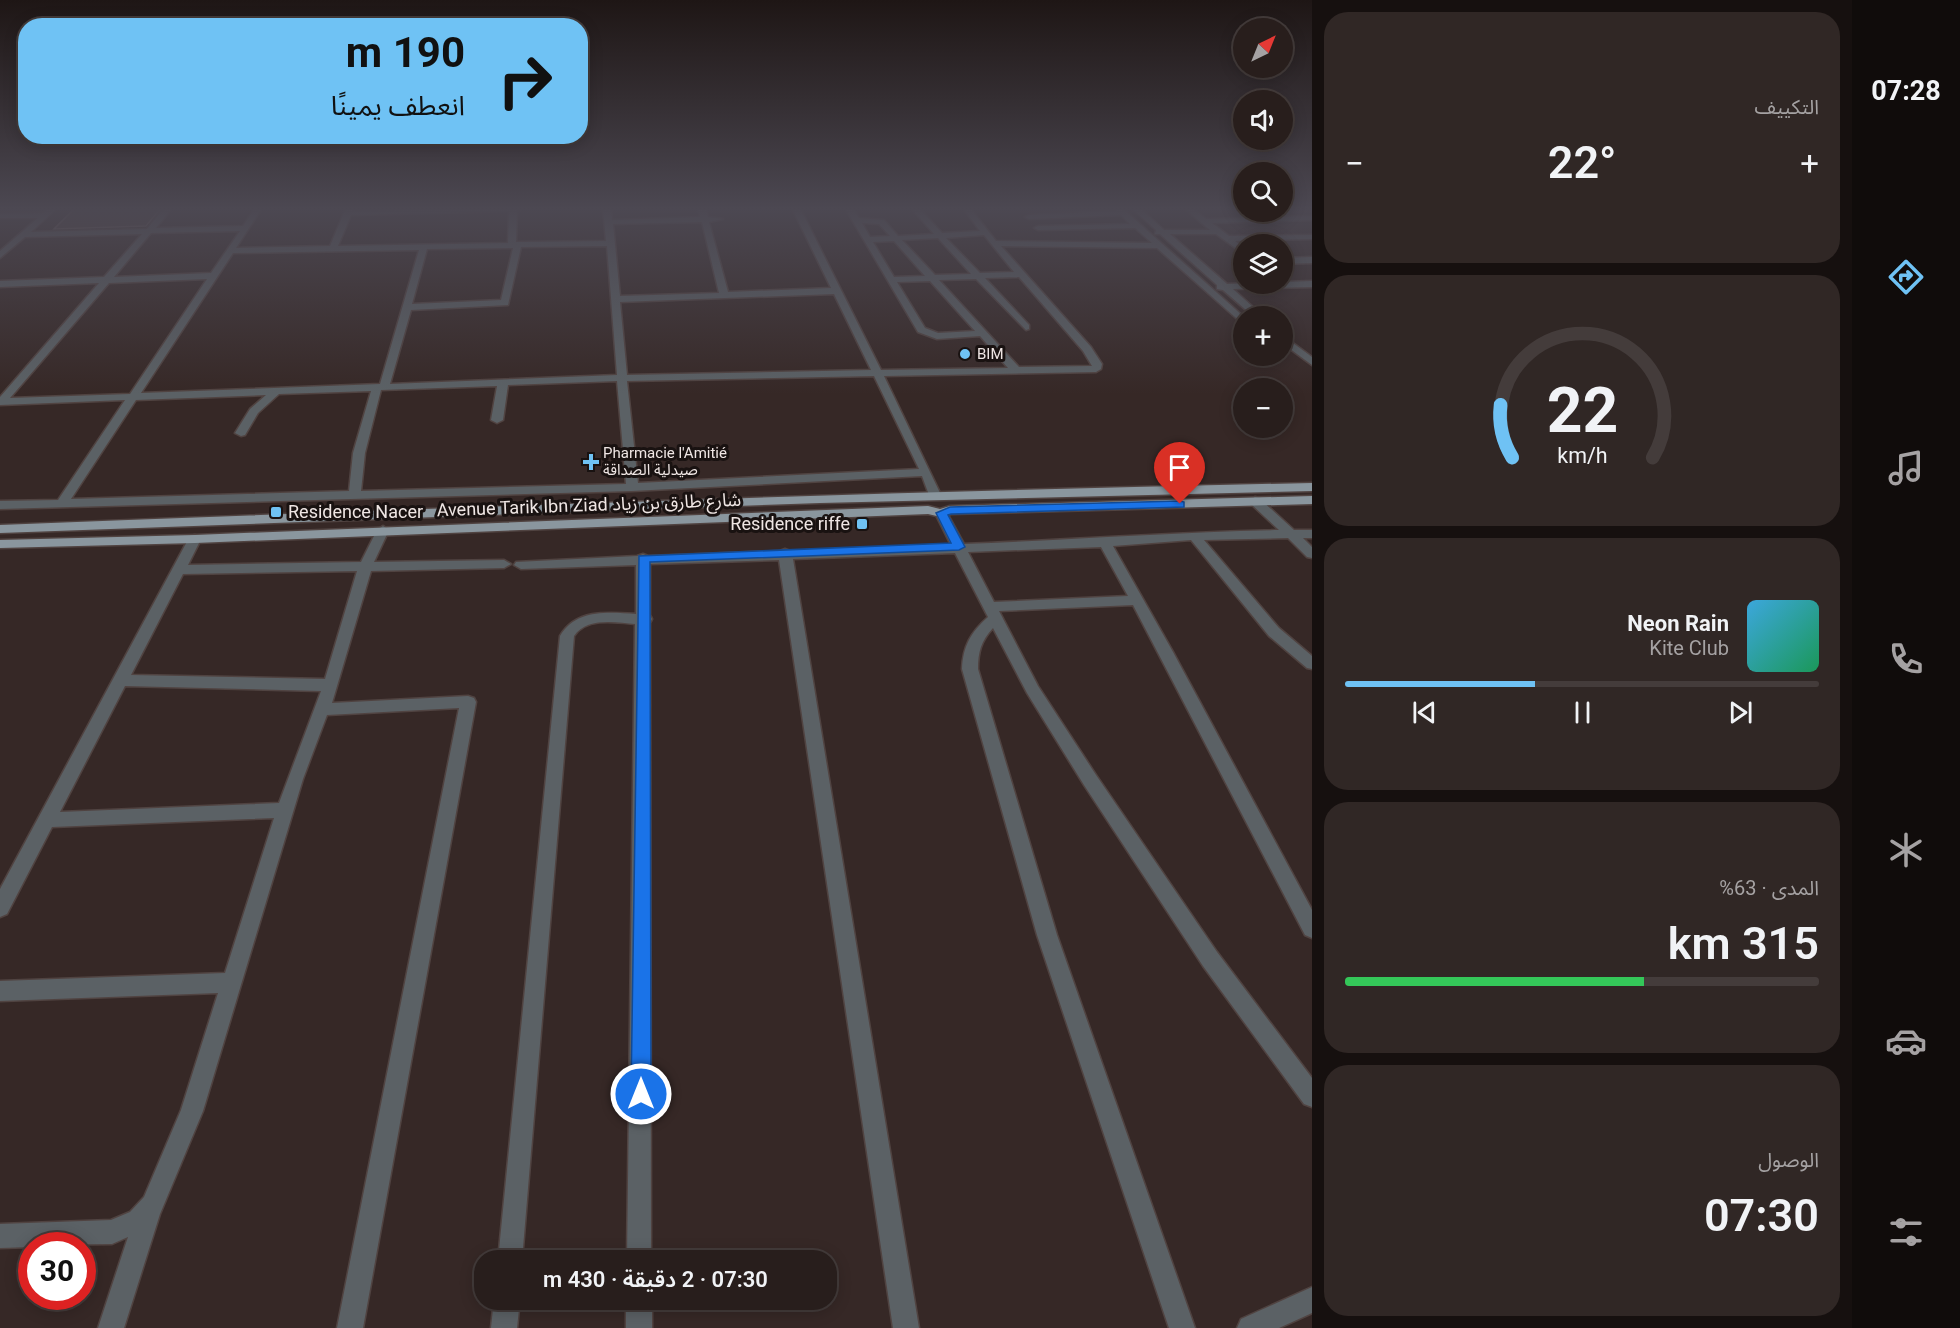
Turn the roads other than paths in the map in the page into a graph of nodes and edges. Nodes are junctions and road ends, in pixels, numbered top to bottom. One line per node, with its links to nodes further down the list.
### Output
1 (114, 270): 18 (street)
2 (217, 270): 15 (street)
3 (417, 270): 30 (street)
4 (510, 270): 30 (street)
5 (614, 270): 28 (street)
6 (718, 270): 27 (street)
7 (826, 270): 26 (street)
8 (887, 270): 19 (street)
9 (927, 270): 17 (street)
10 (971, 270): 16 (street)
11 (1017, 270): 14 (street)
12 (1185, 270): 25 (street)
13 (1205, 270): 24 (street)
14 (1020, 274): 16 (street); 36 (street)
15 (213, 276): 18 (street); 42 (street)
16 (978, 277): 17 (street); 32 (street)
17 (935, 279): 19 (street); 33 (street)
18 (105, 280): 21 (street); 43 (street)
19 (893, 280): 33 (street)
20 (1293, 283): 22 (street)
21 (0, 284)
22 (1312, 284)
23 (1233, 286): 24 (street)
24 (1224, 287): 25 (street); 29 (street)
25 (1205, 288): 31 (street)
26 (836, 291): 27 (street); 37 (street)
27 (724, 296): 28 (street)
28 (617, 299): 38 (street)
29 (1246, 306)
30 (406, 307): 40 (street)
31 (1233, 312)
32 (1026, 327)
33 (983, 333): 36 (street)
34 (1293, 347): 35 (street)
35 (1312, 362)
36 (1017, 371): 37 (street)
37 (877, 372): 38 (street); 46 (street)
38 (620, 378): 39 (street); 47 (street)
39 (503, 384): 40 (street); 44 (street)
40 (381, 387): 41 (street); 49 (street)
41 (277, 391): 42 (street); 45 (street)
42 (133, 396): 43 (street); 52 (street)
43 (0, 402)
44 (497, 420)
45 (241, 433)
46 (926, 472): 47 (street); 53 (street)
47 (632, 487): 49 (street)
48 (1312, 487): 53 (main road, Avenue Tarik Ibn Ziad شارع طارق بن زياد)
49 (355, 493): 52 (street)
50 (1312, 500): 51 (main road, Avenue Tarik Ibn Ziad شارع طارق بن زياد)
51 (1255, 501): 53 (main road, Avenue Tarik Ibn Ziad شارع طارق بن زياد); 57 (street)
52 (63, 502): 54 (street)
53 (937, 504): 55 (main road, Avenue Tarik Ibn Ziad شارع طارق بن زياد); 56 (main road, Avenue Tarik Ibn Ziad شارع طارق بن زياد); 63 (street)
54 (0, 505)
55 (0, 529)
56 (383, 530): 60 (main road, Avenue Tarik Ibn Ziad شارع طارق بن زياد); 69 (street)
57 (1288, 534): 58 (street); 59 (street); 65 (street)
58 (1312, 534)
59 (1194, 536): 61 (street); 74 (street)
60 (195, 539): 62 (main road, Avenue Tarik Ibn Ziad شارع طارق بن زياد); 70 (street)
61 (1105, 543): 63 (street); 71 (street)
62 (0, 544)
63 (959, 547): 64 (street); 72 (street)
64 (785, 553): 66 (street); 96 (street)
65 (1312, 554)
66 (644, 558): 68 (street); 73 (street)
67 (504, 564): 69 (street)
68 (521, 564)
69 (365, 567): 70 (street); 76 (street)
70 (179, 570): 75 (street)
71 (1136, 600): 72 (street); 81 (street)
72 (993, 613): 84 (street); 97 (street)
73 (645, 619): 87 (street); 88 (street)
74 (1312, 664)
75 (119, 680): 76 (street); 79 (street)
76 (331, 685): 77 (street)
77 (322, 709): 78 (street); 93 (street)
78 (287, 810): 79 (street); 82 (street)
79 (46, 820): 80 (street)
80 (0, 908)
81 (1312, 929)
82 (231, 983): 83 (street); 85 (street)
83 (0, 992)
84 (1308, 1084)
85 (152, 1204): 86 (street); 92 (street)
86 (0, 1236)
87 (511, 1250)
88 (639, 1250)
89 (1312, 1300): 98 (street)
90 (506, 1310): 94 (street)
91 (639, 1310): 95 (street)
92 (111, 1328)
93 (350, 1328)
94 (504, 1328)
95 (639, 1328)
96 (906, 1328)
97 (1182, 1328)
98 (1250, 1328)

